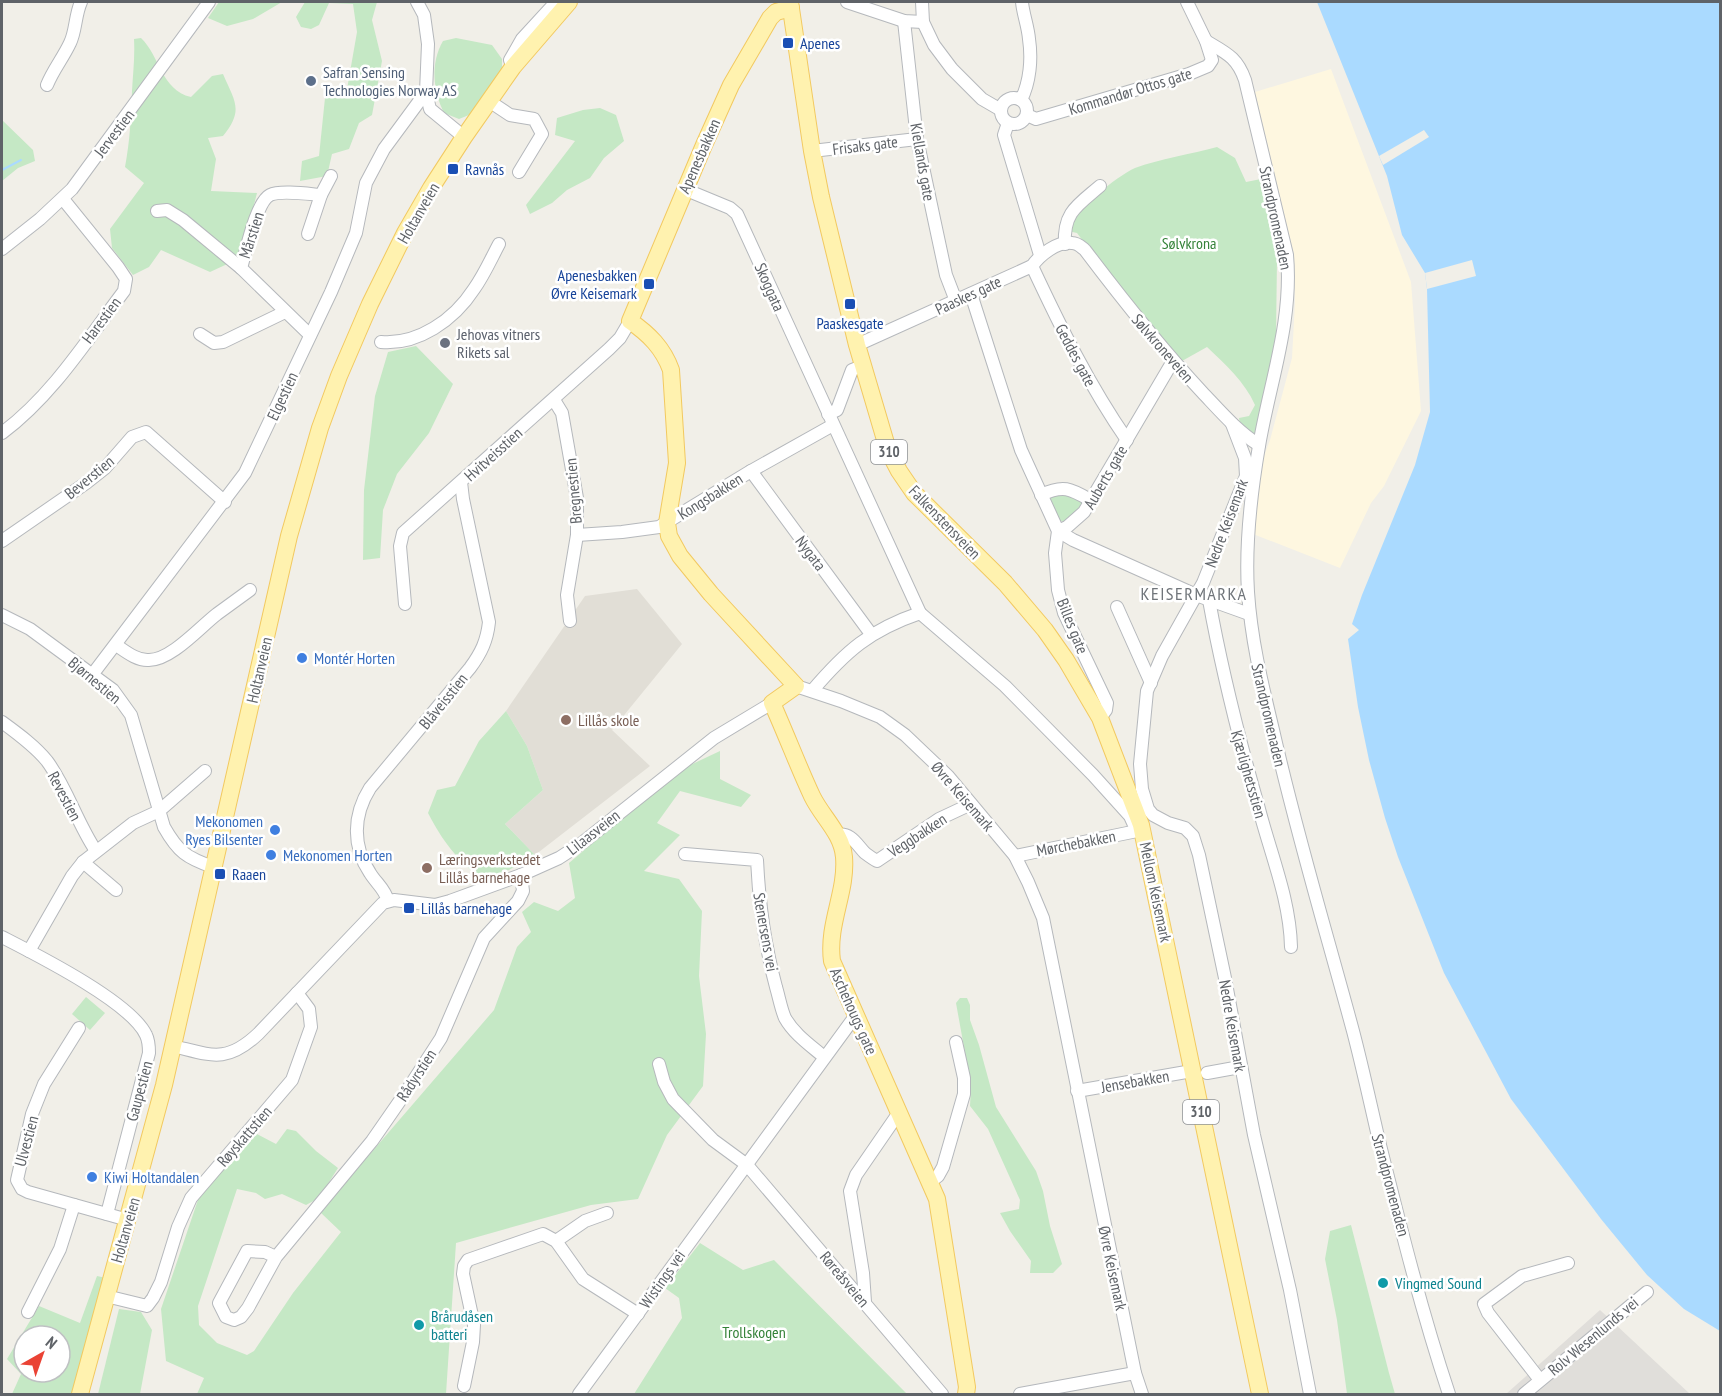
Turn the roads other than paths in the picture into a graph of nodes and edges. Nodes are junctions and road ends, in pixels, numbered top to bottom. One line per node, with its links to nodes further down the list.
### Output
1 (81, 2): 15 (street)
2 (209, 2): 30 (street, Jervestien)
3 (417, 2): 16 (street)
4 (556, 2): 14 (street)
5 (569, 2): 14 (main road, Holtanveien)
6 (847, 2): 11 (street)
7 (922, 2): 12 (street)
8 (1022, 2): 17 (street)
9 (1188, 2): 13 (street)
10 (790, 5): 24 (main road, Falkenstensveien / 310); 28 (main road, Apenesbakken)
11 (904, 21): 12 (street); 23 (street, Kiellands gate)
12 (923, 22): 19 (street)
13 (1206, 41): 20 (street, Kommandør Ottos gate); 54 (street, Strandpromenaden)
14 (513, 67): 18 (main road, Holtanveien)
15 (47, 85)
16 (426, 92): 22 (street); 44 (street, Elgestien)
17 (1021, 100): 19 (street); 20 (street)
18 (489, 101): 22 (main road, Holtanveien); 25 (street)
19 (1001, 110): 21 (street)
20 (1027, 115): 21 (street)
21 (1008, 123): 36 (street)
22 (464, 137): 90 (main road, Holtanveien)
23 (917, 139): 24 (street, Frisaks gate); 40 (street, Kiellands gate)
24 (812, 151): 46 (main road, Falkenstensveien / 310)
25 (519, 172)
26 (331, 176): 29 (street)
27 (1100, 186): 33 (street)
28 (684, 189): 42 (main road, Apenesbakken); 50 (street, Skoggata)
29 (321, 195): 32 (street); 38 (street, Mårstien)
30 (63, 199): 35 (street, Jervestien); 52 (street, Harestien)
31 (157, 211): 38 (street)
32 (308, 234)
33 (1071, 243): 36 (street); 47 (street, Sølvkroneveien)
34 (499, 244): 45 (street)
35 (2, 249)
36 (1040, 255): 37 (street, Paaskes gate)
37 (1032, 266): 39 (street, Paaskes gate); 53 (street, Geddes gate)
38 (241, 268): 41 (street, Mårstien)
39 (970, 294): 40 (street, Paaskes gate); 57 (street, Billes gate)
40 (956, 301): 46 (street, Paaskes gate)
41 (285, 312): 43 (street); 44 (street, Mårstien)
42 (630, 321): 49 (street, Hvitveisstien); 60 (main road)
43 (200, 334)
44 (310, 335): 59 (street, Elgestien)
45 (381, 342)
46 (857, 345): 48 (main road, Falkenstensveien / 310)
47 (1173, 361): 51 (street, Sølvkroneveien); 53 (street, Auberts gate)
48 (862, 366): 50 (street); 79 (main road, Falkenstensveien / 310)
49 (554, 400): 56 (street, Hvitveisstien); 62 (street, Bregnestien)
50 (830, 419): 55 (street, Kongsbakken); 69 (street, Skoggata)
51 (1232, 424): 54 (street, Sølvkroneveien); 65 (street, Nedre Keisemark)
52 (2, 432)
53 (1126, 440): 58 (street, Auberts gate)
54 (1259, 445): 70 (street, Strandpromenaden)
55 (751, 471): 60 (street, Kongsbakken); 73 (street, Nygata)
56 (461, 482): 67 (street, Hvitveisstien); 93 (street, Blåveisstien)
57 (1041, 495): 58 (street); 61 (street, Billes gate)
58 (1092, 501): 61 (street, Auberts gate)
59 (225, 502): 63 (street, Beverstien); 74 (street, Elgestien)
60 (667, 523): 62 (street, Kongsbakken); 77 (main road, Øvre Keisemark)
61 (1058, 531): 65 (street); 79 (street, Billes gate)
62 (577, 535): 72 (street, Bregnestien)
63 (2, 541)
64 (250, 590): 74 (street)
65 (1196, 595): 66 (street); 76 (street, Nedre Keisemark)
66 (1209, 600): 70 (street); 95 (street, Kjærlighetsstien)
67 (405, 604)
68 (1117, 607): 76 (street)
69 (920, 613): 73 (street); 84 (street, Mellom Keisemark)
70 (1249, 614): 133 (street, Strandpromenaden)
71 (2, 615): 75 (street, Bjørnestien)
72 (570, 621)
73 (871, 634): 77 (street)
74 (116, 645): 75 (street, Elgestien)
75 (92, 675): 83 (street, Bjørnestien)
76 (1151, 683): 104 (street, Nedre Keisemark)
77 (804, 688): 78 (main road, Lilaasveien); 82 (street, Øvre Keisemark)
78 (772, 703): 85 (main road, Aschehougs gate); 91 (street, Lilaasveien)
79 (1100, 718): 84 (main road, Falkenstensveien / 310)
80 (2, 722): 86 (street, Revestien)
81 (205, 771): 83 (street)
82 (971, 804): 85 (street, Veggbakken); 88 (street, Øvre Keisemark)
83 (159, 811): 86 (street); 90 (street, Bjørnestien)
84 (1140, 831): 88 (street, Mørchebakken); 105 (main road, Mellom Keisemark / 310)
85 (837, 835): 98 (main road, Aschehougs gate)
86 (96, 850): 89 (street)
87 (685, 854): 102 (street, Stenersens vei)
88 (1015, 856): 106 (street, Øvre Keisemark)
89 (83, 862): 92 (street); 96 (street)
90 (213, 867): 101 (main road, Holtanveien)
91 (521, 875): 93 (street, Lilaasveien); 115 (street, Rådyrstien)
92 (116, 890)
93 (388, 900): 97 (street)
94 (2, 937): 96 (street, Gaupestien)
95 (1291, 947)
96 (29, 951): 112 (street, Gaupestien)
97 (297, 993): 101 (street); 118 (street, Røyskattstien)
98 (856, 1015): 102 (street, Wistings vei); 107 (main road, Aschehougs gate)
99 (79, 1028): 110 (street, Ulvestien)
100 (956, 1042): 109 (street)
101 (173, 1046): 113 (main road, Holtanveien)
102 (824, 1057): 108 (street, Wistings vei)
103 (659, 1064): 108 (street)
104 (1240, 1067): 105 (street, Jensebakken); 132 (street, Nedre Keisemark)
105 (1200, 1072): 106 (street, Jensebakken); 131 (main road, Mellom Keisemark / 310)
106 (1077, 1091): 122 (street, Øvre Keisemark)
107 (898, 1114): 109 (main road, Aschehougs gate); 119 (street)
108 (747, 1165): 119 (street, Røreåsveien); 121 (street, Wistings vei)
109 (931, 1181): 128 (main road, Aschehougs gate)
110 (74, 1205): 112 (street, Ulvestien); 120 (street)
111 (607, 1213): 114 (street)
112 (107, 1214): 113 (street, Ulvestien)
113 (128, 1220): 118 (main road, Holtanveien)
114 (556, 1241): 121 (street); 124 (street)
115 (276, 1257): 115 (street, Rådyrstien)
116 (1568, 1263): 123 (street, Rolv Wesenlunds vei)
117 (1647, 1292): 123 (street, Rolv Wesenlunds vei)
118 (106, 1296): 125 (main road, Holtanveien)
119 (865, 1302): 127 (street, Røreåsveien)
120 (28, 1312)
121 (638, 1314): 126 (street, Wistings vei)
122 (1135, 1373): 129 (street); 130 (street, Øvre Keisemark)
123 (1540, 1380): 134 (street, Rolv Wesenlunds vei)
124 (464, 1386)
125 (80, 1395)
126 (579, 1395)
127 (942, 1395)
128 (966, 1395)
129 (1020, 1395)
130 (1142, 1395)
131 (1260, 1395)
132 (1310, 1395)
133 (1449, 1395)
134 (1524, 1395)

